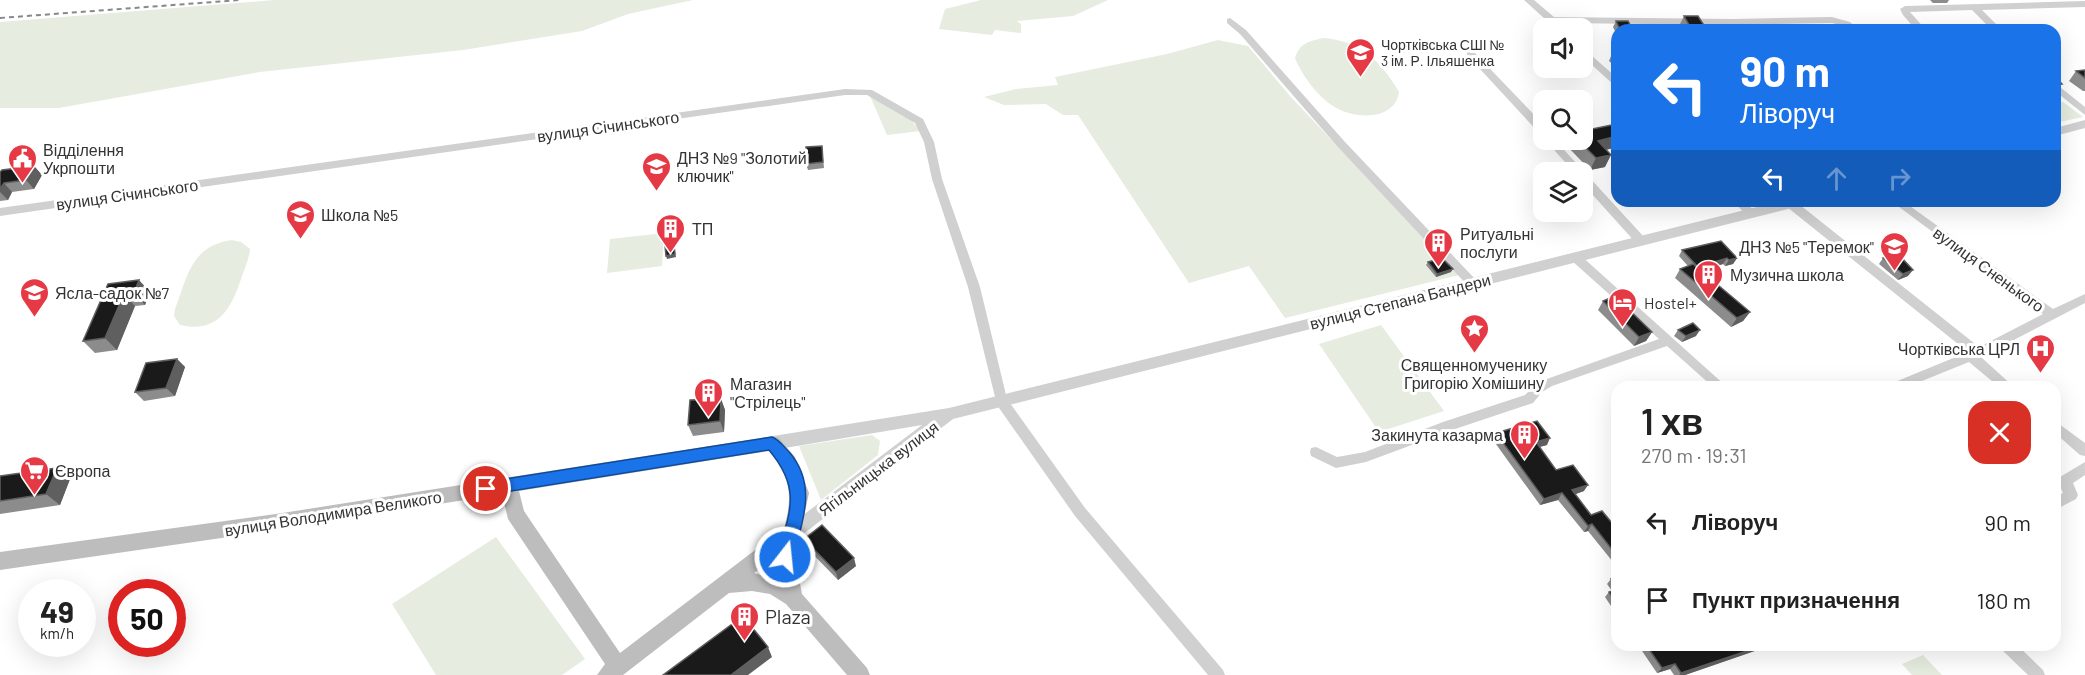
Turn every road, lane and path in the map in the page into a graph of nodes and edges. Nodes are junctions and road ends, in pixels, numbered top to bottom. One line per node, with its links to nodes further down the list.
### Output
1 (1530, 0): 4 (street)
2 (2085, 4): 3 (street)
3 (1973, 6): 8 (street); 9 (street)
4 (1548, 18)
5 (1593, 20): 7 (street)
6 (1230, 21): 31 (street)
7 (1847, 24)
8 (1916, 24)
9 (1991, 24)
10 (1470, 53): 17 (street)
11 (1593, 60): 12 (street)
12 (1611, 77)
13 (2061, 92): 15 (street)
14 (2061, 101): 15 (street)
15 (2071, 101): 16 (street)
16 (2085, 111)
17 (1533, 120)
18 (2085, 124): 19 (street)
19 (2061, 130)
20 (1559, 150): 21 (street)
21 (1570, 162)
22 (1593, 187): 29 (street)
23 (1744, 207): 28 (street)
24 (1775, 207): 28 (street, вулиця Степана Бандери)
25 (1801, 207): 35 (street)
26 (1904, 207): 33 (street, вулиця Сненького)
27 (0, 212): 39 (street, вулиця Січинського)
28 (1751, 213): 29 (street, вулиця Степана Бандери)
29 (1640, 240): 30 (street, вулиця Степана Бандери)
30 (1575, 257): 31 (street, вулиця Степана Бандери); 34 (street)
31 (1472, 284): 39 (street, вулиця Степана Бандери)
32 (2085, 298): 33 (street)
33 (2052, 315): 35 (street)
34 (1667, 340): 36 (street); 44 (street)
35 (1974, 355): 37 (street); 38 (street)
36 (1714, 381)
37 (1909, 381)
38 (2002, 381)
39 (1001, 401): 40 (street, вулиця Степана Бандери); 55 (street)
40 (949, 414): 42 (street, вулиця Володимира Великого); 48 (street, Ягільницька вулиця)
41 (2061, 431): 43 (street)
42 (772, 443): 46 (main road, вулиця Володимира Великого); 48 (main road)
43 (2085, 451)
44 (1316, 452)
45 (2085, 468): 47 (street)
46 (509, 485): 49 (main road, вулиця Володимира Великого); 53 (main road)
47 (2061, 501)
48 (792, 533): 50 (main road, Ягільницька вулиця); 51 (main road)
49 (0, 561)
50 (722, 586): 51 (main road); 53 (main road, Ягільницька вулиця)
51 (793, 598): 54 (main road)
52 (2013, 651): 56 (street)
53 (612, 671)
54 (860, 675)
55 (1218, 675)
56 (2038, 675)

